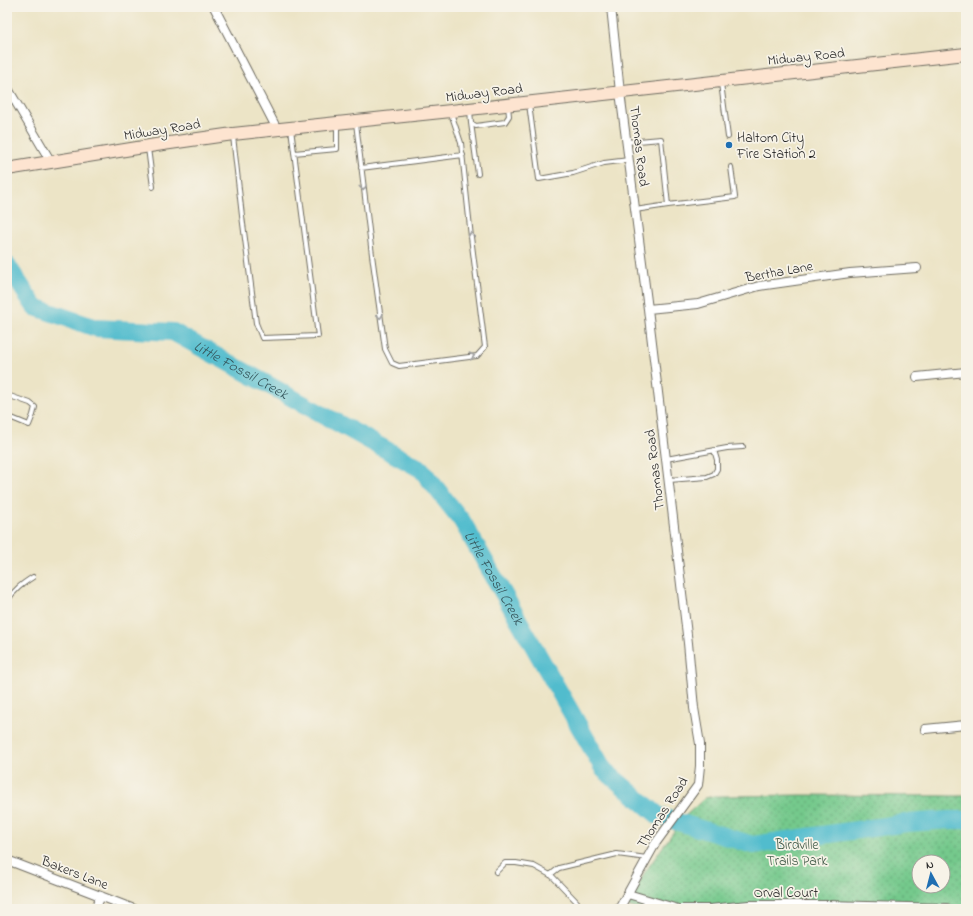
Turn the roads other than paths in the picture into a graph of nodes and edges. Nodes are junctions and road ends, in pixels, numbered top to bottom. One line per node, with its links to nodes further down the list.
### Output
1 (214, 7): 15 (street)
2 (611, 7): 6 (street, Thomas Road)
3 (966, 54): 4 (main road, Midway Road)
4 (720, 81): 6 (main road, Midway Road); 17 (lane)
5 (7, 87): 23 (street)
6 (620, 92): 7 (main road, Midway Road); 18 (street, Thomas Road)
7 (529, 102): 8 (main road, Midway Road); 22 (lane)
8 (508, 104): 9 (main road, Midway Road); 13 (lane)
9 (470, 109): 10 (main road, Midway Road); 13 (lane)
10 (451, 111): 11 (main road, Midway Road); 21 (lane)
11 (356, 121): 12 (main road, Midway Road); 25 (lane)
12 (337, 123): 14 (main road, Midway Road); 20 (lane)
13 (471, 123): 27 (lane)
14 (291, 128): 15 (main road, Midway Road); 20 (lane)
15 (277, 129): 16 (main road, Midway Road)
16 (233, 134): 19 (main road, Midway Road); 20 (lane)
17 (728, 137)
18 (626, 142): 22 (street, Thomas Road); 29 (lane)
19 (148, 146): 23 (main road, Midway Road); 28 (lane)
20 (294, 153)
21 (462, 155): 25 (lane); 25 (lane, one-way to 21)
22 (629, 160): 30 (street, Thomas Road)
23 (51, 162): 26 (main road, Midway Road)
24 (731, 167): 29 (lane)
25 (361, 168)
26 (7, 169)
27 (478, 174)
28 (153, 187)
29 (668, 205): 30 (lane)
30 (635, 210): 32 (street, Thomas Road)
31 (917, 268): 32 (street, Bertha Lane)
32 (648, 309): 39 (street, Thomas Road)
33 (966, 372): 34 (street)
34 (917, 377)
35 (7, 395): 36 (lane)
36 (7, 416)
37 (743, 447): 38 (lane)
38 (714, 450): 39 (lane); 40 (lane)
39 (666, 459): 40 (street, Thomas Road)
40 (668, 480): 45 (street, Thomas Road)
41 (33, 578): 42 (lane)
42 (7, 601)
43 (966, 725): 44 (street)
44 (926, 730)
45 (647, 858): 48 (lane); 49 (street, Thomas Road)
46 (7, 860): 50 (street, Bakers Lane)
47 (496, 872): 48 (lane)
48 (550, 875): 54 (lane)
49 (628, 894): 51 (street, Orval Court); 55 (street, Thomas Road)
50 (101, 896): 52 (street); 53 (street, Bakers Lane)
51 (947, 908)
52 (95, 909)
53 (134, 909)
54 (579, 909)
55 (620, 909)

